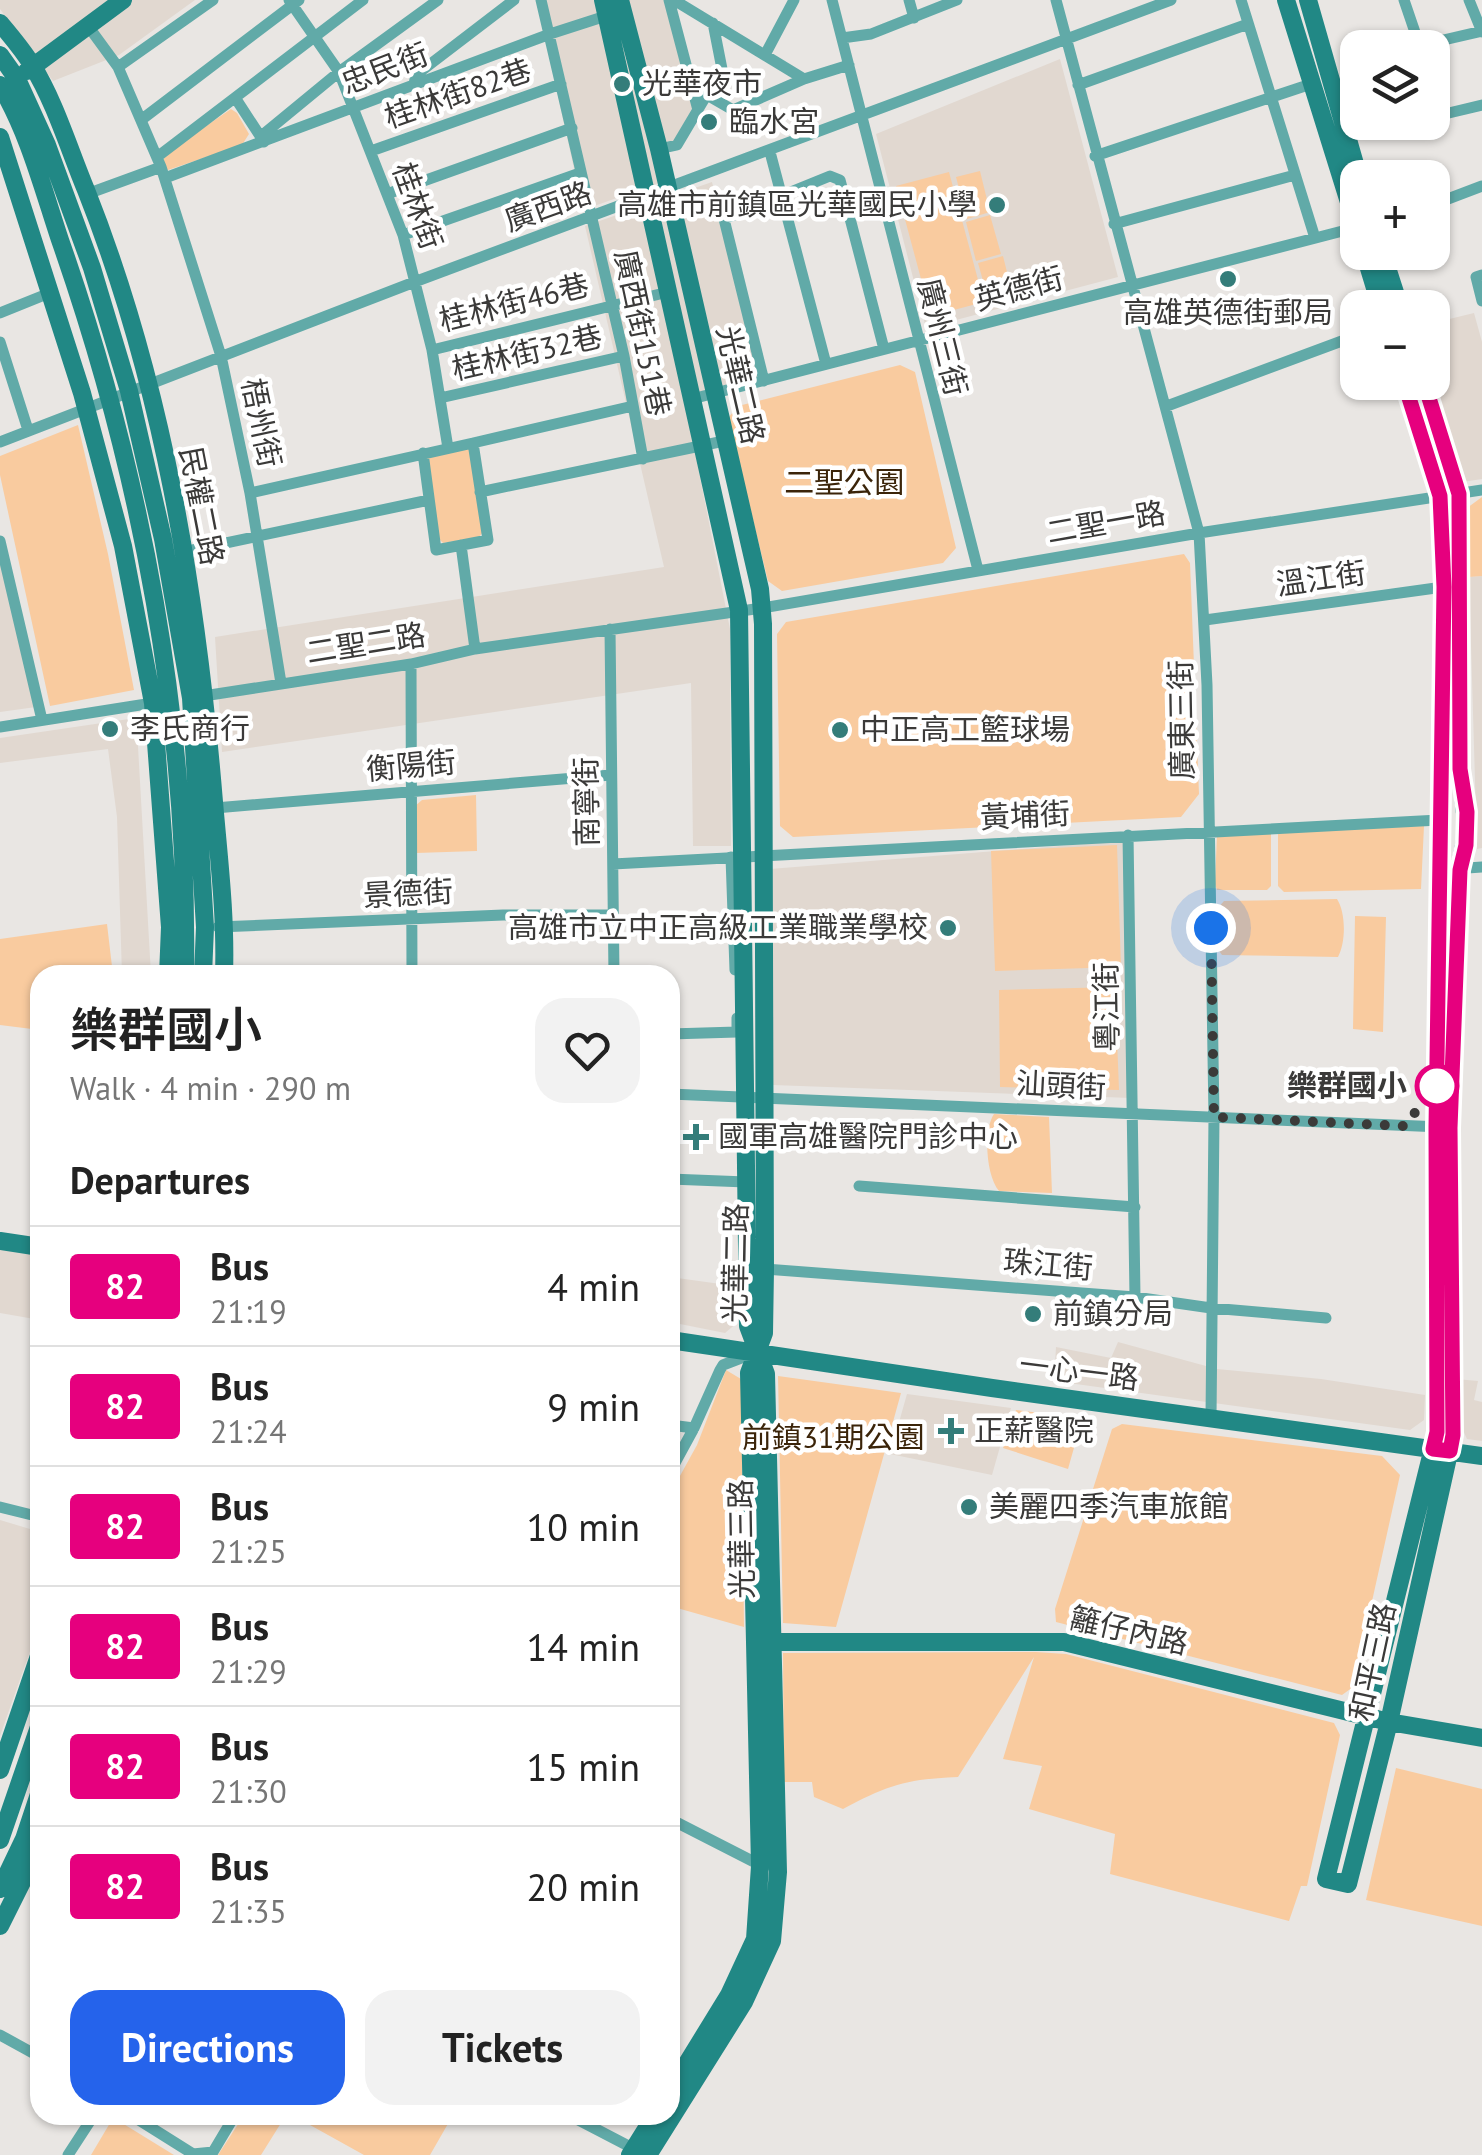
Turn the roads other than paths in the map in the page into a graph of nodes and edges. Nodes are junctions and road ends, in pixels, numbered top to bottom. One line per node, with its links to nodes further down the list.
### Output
1 (124, 0): 25 (street)
2 (213, 0): 37 (street)
3 (363, 0): 29 (street)
4 (438, 0): 38 (street)
5 (514, 0): 40 (street)
6 (541, 0): 28 (street, 廣西街151巷)
7 (672, 0): 23 (street); 50 (street)
8 (794, 0): 33 (street)
9 (832, 0): 30 (street, 廣州三街)
10 (909, 0): 21 (street)
11 (958, 0): 21 (street)
12 (1056, 0): 31 (street, 廣東三街)
13 (1171, 0): 31 (street, 廣西路)
14 (1241, 0): 24 (street)
15 (1286, 0): 42 (street)
16 (1308, 0): 61 (street)
17 (1404, 0): 26 (street)
18 (1469, 0): 27 (street)
19 (294, 2): 29 (street, 桂林街); 53 (street)
20 (613, 7): 28 (street, 忠民街); 57 (street, 光華二路); 71 (street, 光華二路)
21 (914, 18): 30 (street)
22 (0, 22): 36 (street, 民權二路)
23 (713, 23): 33 (street); 45 (street)
24 (1248, 24): 43 (street); 46 (street)
25 (88, 26): 36 (street); 37 (street, 梧州街)
26 (1411, 30)
27 (1482, 31): 32 (street)
28 (550, 34): 40 (street, 忠民街); 41 (street, 廣西街151巷)
29 (314, 36): 38 (street, 桂林街); 47 (street)
30 (842, 38): 35 (street, 廣州三街)
31 (1066, 38): 43 (street, 廣東三街); 52 (street, 廣西路)
32 (1450, 38)
33 (766, 53): 39 (street)
34 (0, 55): 44 (street)
35 (850, 65): 39 (street); 52 (street, 廣州三街)
36 (33, 66): 44 (street); 68 (street, 民權二路)
37 (118, 67): 53 (street, 梧州街)
38 (339, 72): 49 (street, 桂林街); 56 (street)
39 (804, 79): 45 (street)
40 (414, 84): 49 (street, 忠民街)
41 (561, 84): 54 (street, 廣西街151巷); 58 (street, 桂林街82巷)
42 (1312, 84): 46 (street); 65 (street)
43 (1078, 85): 60 (street, 廣東三街)
44 (5, 86): 97 (street, 民權二路); 99 (street)
45 (707, 95): 50 (street)
46 (1272, 96): 60 (street); 64 (street)
47 (236, 99): 56 (street); 62 (street)
48 (1482, 105): 51 (street)
49 (355, 108): 56 (street, 忠民街); 58 (street, 桂林街)
50 (698, 110): 57 (street)
51 (1450, 113)
52 (863, 116): 59 (street, 廣西路); 86 (street, 廣州三街)
53 (142, 120): 62 (street, 梧州街)
54 (572, 128): 63 (street, 廣西街151巷); 69 (street)
55 (0, 137): 81 (street)
56 (262, 140): 62 (street, 忠民街)
57 (659, 149): 67 (street, 光華二路)
58 (371, 150): 69 (street, 桂林街)
59 (770, 152): 67 (street, 廣西路); 70 (street)
60 (1096, 156): 74 (street, 廣東三街)
61 (1354, 160)
62 (161, 167): 68 (street); 91 (street, 梧州街)
63 (580, 173): 73 (street, 廣西街151巷); 76 (street)
64 (1295, 174): 74 (street); 77 (street)
65 (1340, 174)
66 (1482, 186): 72 (street)
67 (668, 189): 71 (street, 廣西路); 98 (street, 光華二路)
68 (87, 194): 96 (street, 民權二路)
69 (387, 194): 76 (street, 桂林街)
70 (783, 195): 89 (street); 93 (street); 95 (street)
71 (647, 197): 73 (street, 廣西路); 82 (street, 光華二路)
72 (1450, 198)
73 (591, 218): 79 (street, 廣西路); 84 (street, 廣西街151巷)
74 (1114, 224): 80 (street, 廣東三街)
75 (1340, 232): 77 (street, 英德街)
76 (403, 235): 79 (street, 桂林街)
77 (1315, 238): 80 (street, 英德街)
78 (1482, 275): 83 (street)
79 (417, 281): 90 (street, 桂林街); 91 (street, 廣西路)
80 (1132, 286): 86 (street, 英德街); 105 (street, 廣東三街)
81 (52, 292): 85 (street); 106 (street)
82 (668, 292): 84 (street, 桂林街46巷); 101 (street, 光華二路)
83 (1482, 302)
84 (612, 303): 90 (street, 桂林街46巷); 92 (street, 廣西街151巷)
85 (0, 312)
86 (917, 341): 89 (street, 英德街); 126 (street, 廣州三街)
87 (0, 342): 94 (street)
88 (1340, 342): 105 (street)
89 (884, 349): 93 (street, 英德街)
90 (432, 350): 100 (street, 桂林街)
91 (222, 356): 96 (street, 廣西路); 116 (street, 梧州街)
92 (624, 356): 100 (street, 桂林街32巷); 104 (street, 廣西街151巷)
93 (826, 364): 95 (street, 英德街)
94 (5, 376): 107 (street)
95 (764, 381): 98 (street, 英德街)
96 (150, 384): 97 (street, 廣西路); 125 (street, 民權二路)
97 (129, 391): 99 (street, 廣西路); 136 (street, 民權二路)
98 (713, 394): 101 (street, 英德街); 108 (street, 光華二路)
99 (111, 398): 106 (street, 廣西路); 137 (street)
100 (440, 398): 112 (street, 桂林街)
101 (692, 400): 111 (street, 光華二路)
102 (1410, 400): 119 (street)
103 (1430, 400): 118 (street)
104 (633, 406): 110 (street); 114 (street, 廣西街151巷)
105 (1167, 406): 121 (street, 廣東三街)
106 (87, 407): 107 (street, 廣西路); 137 (street)
107 (28, 430): 109 (street, 廣西路)
108 (724, 441): 111 (street); 128 (street, 光華二路)
109 (0, 442)
110 (473, 443): 112 (street); 117 (street)
111 (702, 445): 114 (street); 129 (street, 光華二路)
112 (448, 448): 113 (street)
113 (423, 453): 116 (street); 120 (street)
114 (643, 459): 117 (street)
115 (1482, 490): 118 (street, 二聖一路)
116 (250, 492): 122 (street, 梧州街)
117 (480, 492): 124 (street)
118 (1459, 494): 119 (street, 二聖一路); 133 (street)
119 (1440, 496): 121 (street, 二聖一路); 127 (street)
120 (429, 500): 122 (street); 124 (street)
121 (1199, 533): 126 (street, 二聖一路); 130 (street, 廣東三街)
122 (257, 536): 125 (street); 135 (street, 梧州街)
123 (0, 540): 138 (street)
124 (461, 545): 132 (street)
125 (183, 552): 136 (street, 民權二路)
126 (978, 570): 128 (street, 二聖一路)
127 (1444, 587): 130 (street, 溫江街); 133 (street)
128 (762, 608): 129 (street, 二聖一路); 146 (street, 光華二路)
129 (739, 610): 131 (street, 二聖二路); 147 (street, 光華二路)
130 (1205, 620): 144 (street, 廣東三街)
131 (610, 629): 132 (street, 二聖二路); 140 (street, 南寧街)
132 (475, 650): 134 (street, 二聖二路)
133 (1452, 657): 143 (street); 151 (street)
134 (411, 664): 135 (street, 二聖二路); 141 (street)
135 (281, 683): 136 (street, 二聖二路)
136 (198, 697): 137 (street, 二聖二路); 142 (street, 民權二路); 154 (street, 民權二路)
137 (162, 701): 138 (street, 二聖二路); 156 (street); 157 (street)
138 (42, 720): 139 (street, 二聖二路)
139 (0, 727)
140 (612, 775): 141 (street, 衡陽街); 148 (street, 南寧街)
141 (411, 792): 142 (street, 衡陽街); 153 (street)
142 (214, 808): 155 (street, 民權二路)
143 (1439, 820): 144 (street, 黃埔街); 150 (street)
144 (1210, 831): 145 (street, 黃埔街); 169 (street, 廣東三街)
145 (1128, 835): 146 (street, 黃埔街); 168 (street, 粵江街)
146 (762, 855): 147 (street, 黃埔街); 163 (street, 光華二路)
147 (736, 857): 148 (street, 黃埔街); 162 (street, 光華二路); 164 (street)
148 (613, 864): 152 (street, 南寧街)
149 (1482, 868): 151 (street)
150 (1440, 870): 151 (street); 170 (street)
151 (1460, 870): 170 (street)
152 (614, 915): 153 (street, 景德街); 161 (street, 南寧街)
153 (412, 919): 155 (street, 景德街); 160 (street)
154 (205, 926): 155 (street, 景德街); 158 (street, 民權二路)
155 (226, 928): 159 (street, 民權二路)
156 (168, 965)
157 (185, 965)
158 (204, 965)
159 (224, 965)
160 (412, 965)
161 (614, 965)
162 (743, 968): 163 (street); 167 (street, 光華二路)
163 (762, 968): 167 (street, 光華二路)
164 (737, 1032): 165 (street); 167 (street)
165 (680, 1034)
166 (680, 1094): 167 (street, 汕頭街)
167 (749, 1097): 168 (street, 汕頭街); 172 (street, 光華二路); 177 (street, 光華二路)
168 (1133, 1114): 169 (street, 汕頭街); 174 (street, 粵江街)
169 (1214, 1117): 170 (street, 汕頭街); 179 (street, 廣東三街)
170 (1443, 1127): 186 (street)
171 (680, 1179): 172 (street)
172 (746, 1182): 182 (street, 光華二路)
173 (859, 1186): 174 (street)
174 (1135, 1207): 178 (street, 粵江街)
175 (0, 1241): 176 (street)
176 (30, 1246)
177 (765, 1269): 178 (street, 珠江街); 182 (street, 光華二路)
178 (1135, 1297): 179 (street, 珠江街)
179 (1212, 1308): 180 (street, 珠江街); 183 (street, 廣東三街)
180 (1326, 1318)
181 (680, 1341): 182 (street, 一心一路)
182 (758, 1352): 183 (street, 一心一路); 185 (street); 191 (street, 光華三路)
183 (1212, 1418): 186 (street, 一心一路)
184 (680, 1426): 185 (street)
185 (694, 1428): 187 (street)
186 (1442, 1450): 188 (street, 一心一路); 193 (street, 和平三路); 194 (street, 和平三路)
187 (680, 1454)
188 (1482, 1456)
189 (0, 1507): 190 (street)
190 (30, 1515)
191 (764, 1642): 193 (street, 籬仔內路); 203 (street, 光華三路)
192 (30, 1683): 197 (street)
193 (1367, 1716): 194 (street, 籬仔內路); 194 (street, 和平三路)
194 (1389, 1722): 195 (street, 籬仔內路)
195 (1482, 1738)
196 (30, 1752): 199 (street)
197 (0, 1770)
198 (680, 1824): 203 (street)
199 (2, 1830): 200 (street)
200 (30, 1842)
201 (30, 1850): 204 (street)
202 (30, 1856): 205 (street)
203 (769, 1869): 208 (street, 光華三路); 209 (street, 光華三路)
204 (0, 1889)
205 (0, 1926)
206 (0, 2035): 207 (street)
207 (30, 2052)
208 (680, 2074)
209 (680, 2095)
210 (88, 2125): 217 (street)
211 (147, 2125): 212 (street)
212 (229, 2125)
213 (587, 2125): 216 (street)
214 (651, 2125): 216 (street)
215 (659, 2125): 216 (street, 光華三路)
216 (640, 2153)
217 (68, 2155)

